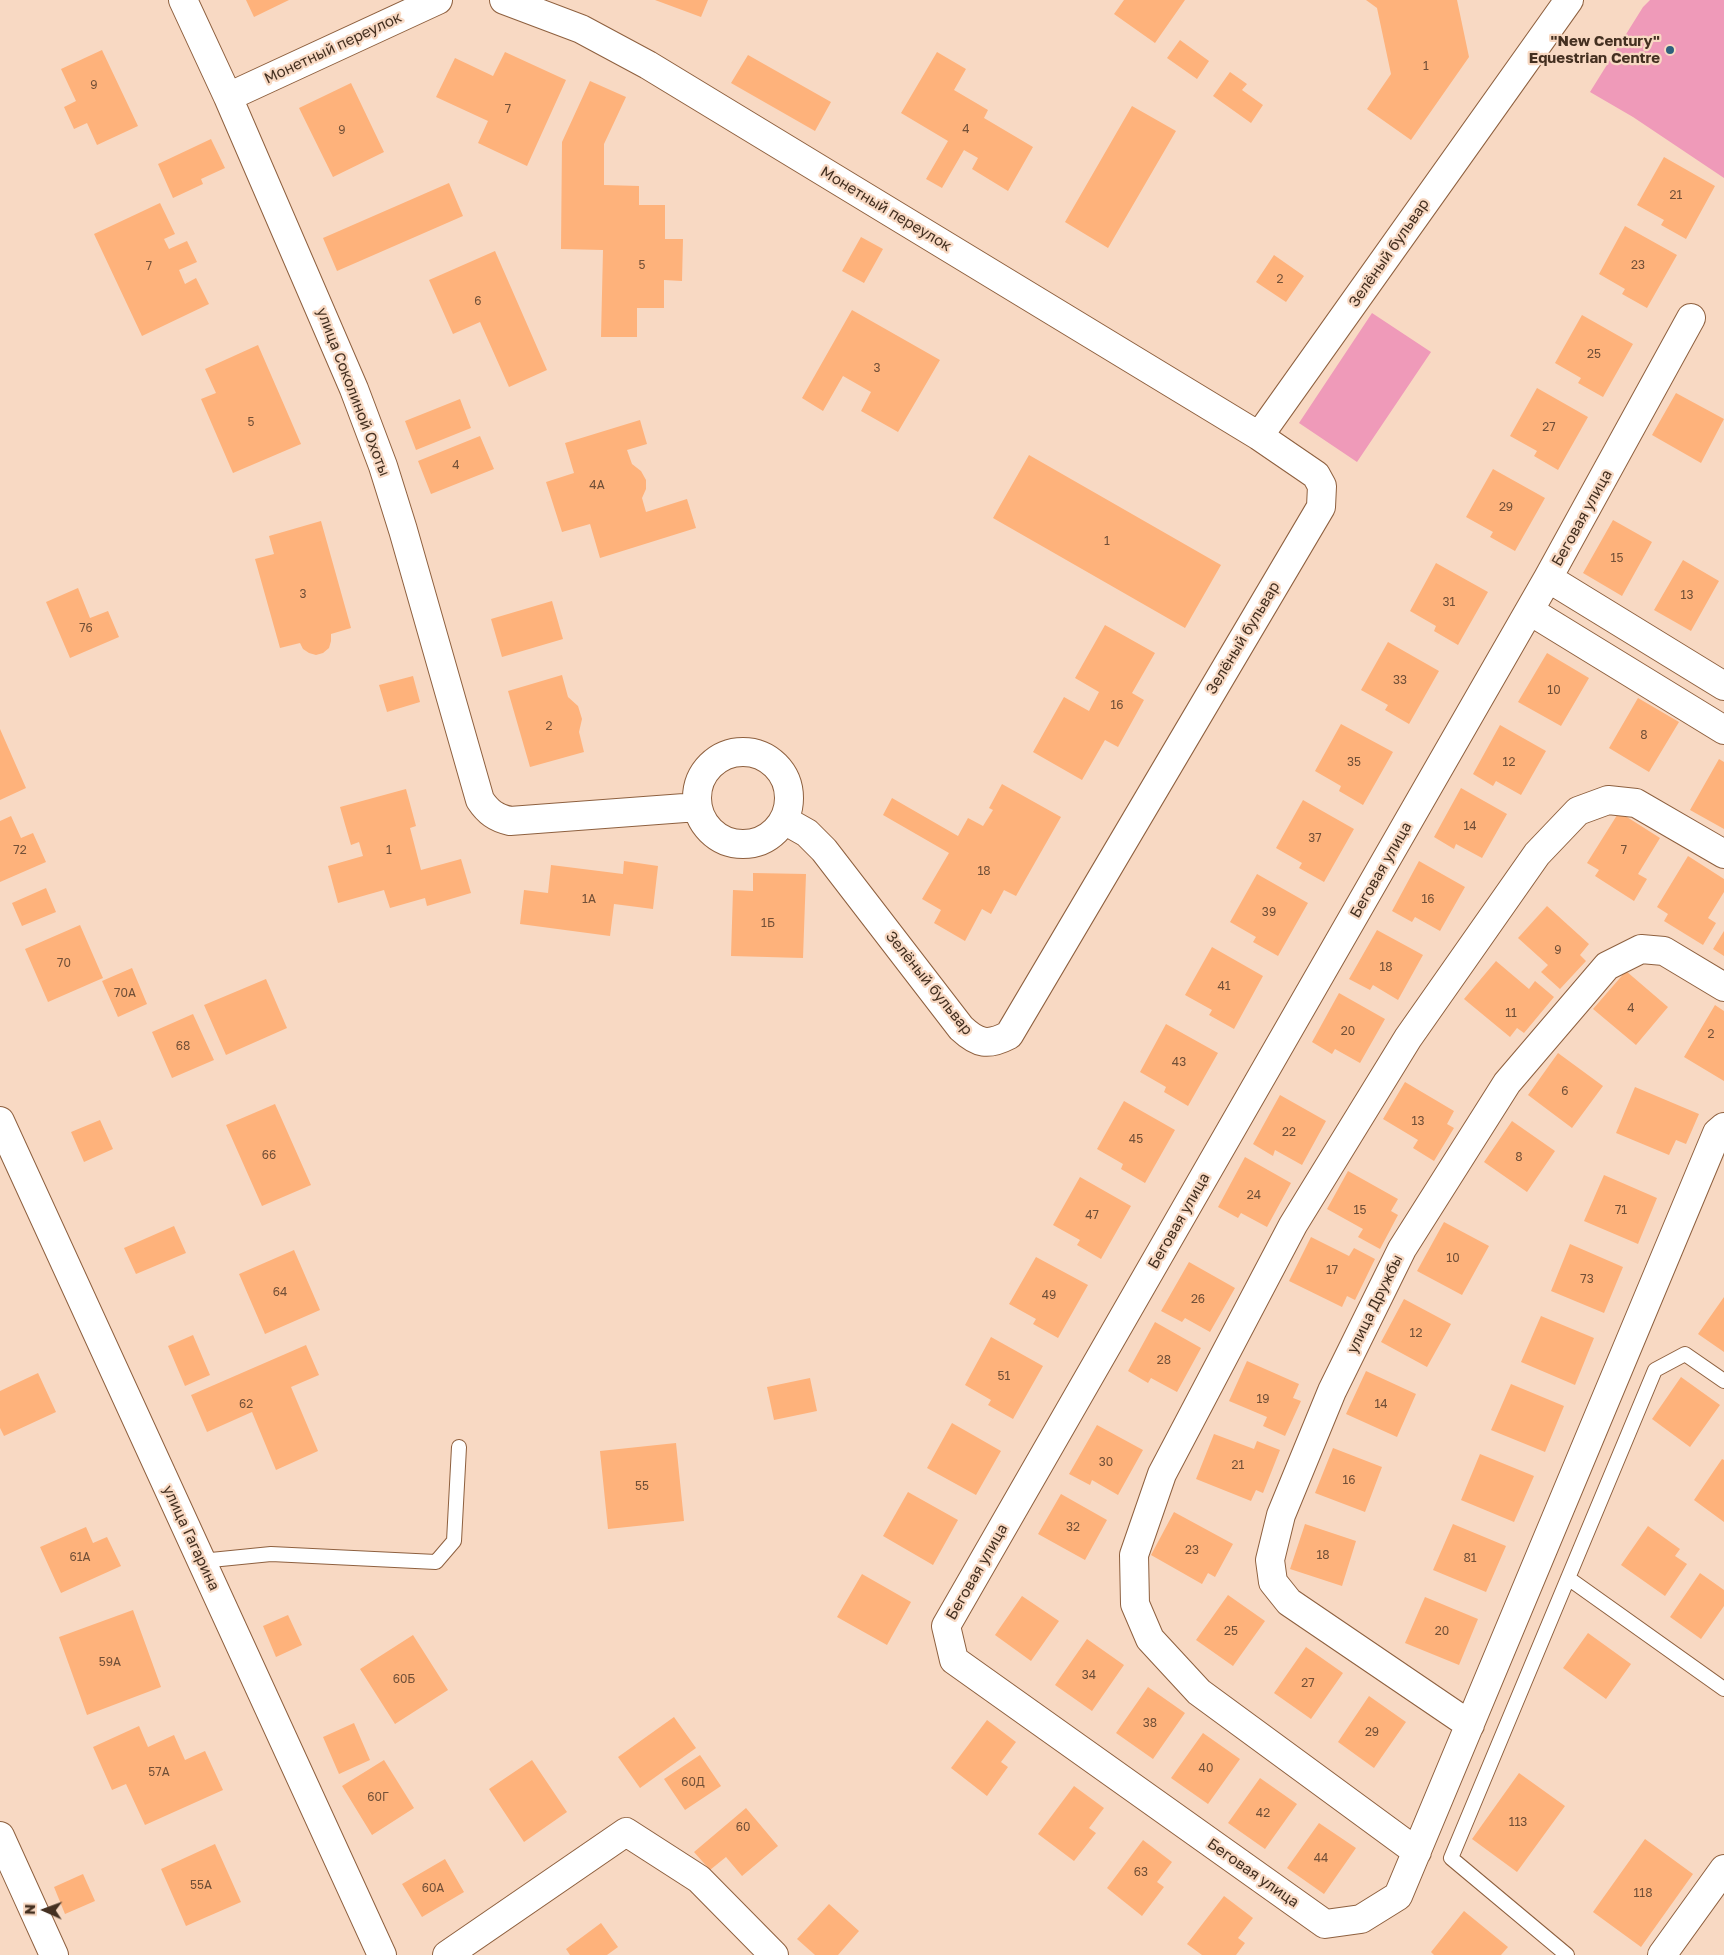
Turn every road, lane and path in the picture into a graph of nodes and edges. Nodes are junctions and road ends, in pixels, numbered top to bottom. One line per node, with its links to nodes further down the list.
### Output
1 (183, 0): 5 (street, улица Соколиной Охоты)
2 (438, 0): 5 (street, Монетный переулок)
3 (504, 0): 7 (street, Монетный переулок)
4 (1558, 3): 7 (street, Зелёный бульвар)
5 (228, 97): 12 (street, улица Соколиной Охоты)
6 (1691, 318): 8 (street, Беговая улица)
7 (1259, 436): 13 (street, Зелёный бульвар)
8 (1548, 578): 9 (street, Беговая улица); 10 (street)
9 (1530, 611): 11 (street); 25 (street, Беговая улица)
10 (1724, 686)
11 (1724, 730)
12 (698, 807): 13 (street); 13 (street)
13 (784, 820)
14 (1724, 854): 25 (street)
15 (1724, 988): 23 (street, улица Дружбы)
16 (0, 1121): 20 (street, улица Гагарина)
17 (1724, 1127): 23 (street)
18 (1724, 1381): 21 (lane)
19 (459, 1447): 20 (lane)
20 (201, 1560): 28 (street, улица Гагарина)
21 (1568, 1578): 22 (lane); 31 (lane)
22 (1724, 1689)
23 (1470, 1725): 25 (street)
24 (0, 1836): 27 (street)
25 (1417, 1852)
26 (1724, 1869): 32 (street)
27 (54, 1955)
28 (382, 1955)
29 (447, 1955): 30 (street)
30 (774, 1955)
31 (1567, 1955)
32 (1662, 1955)

